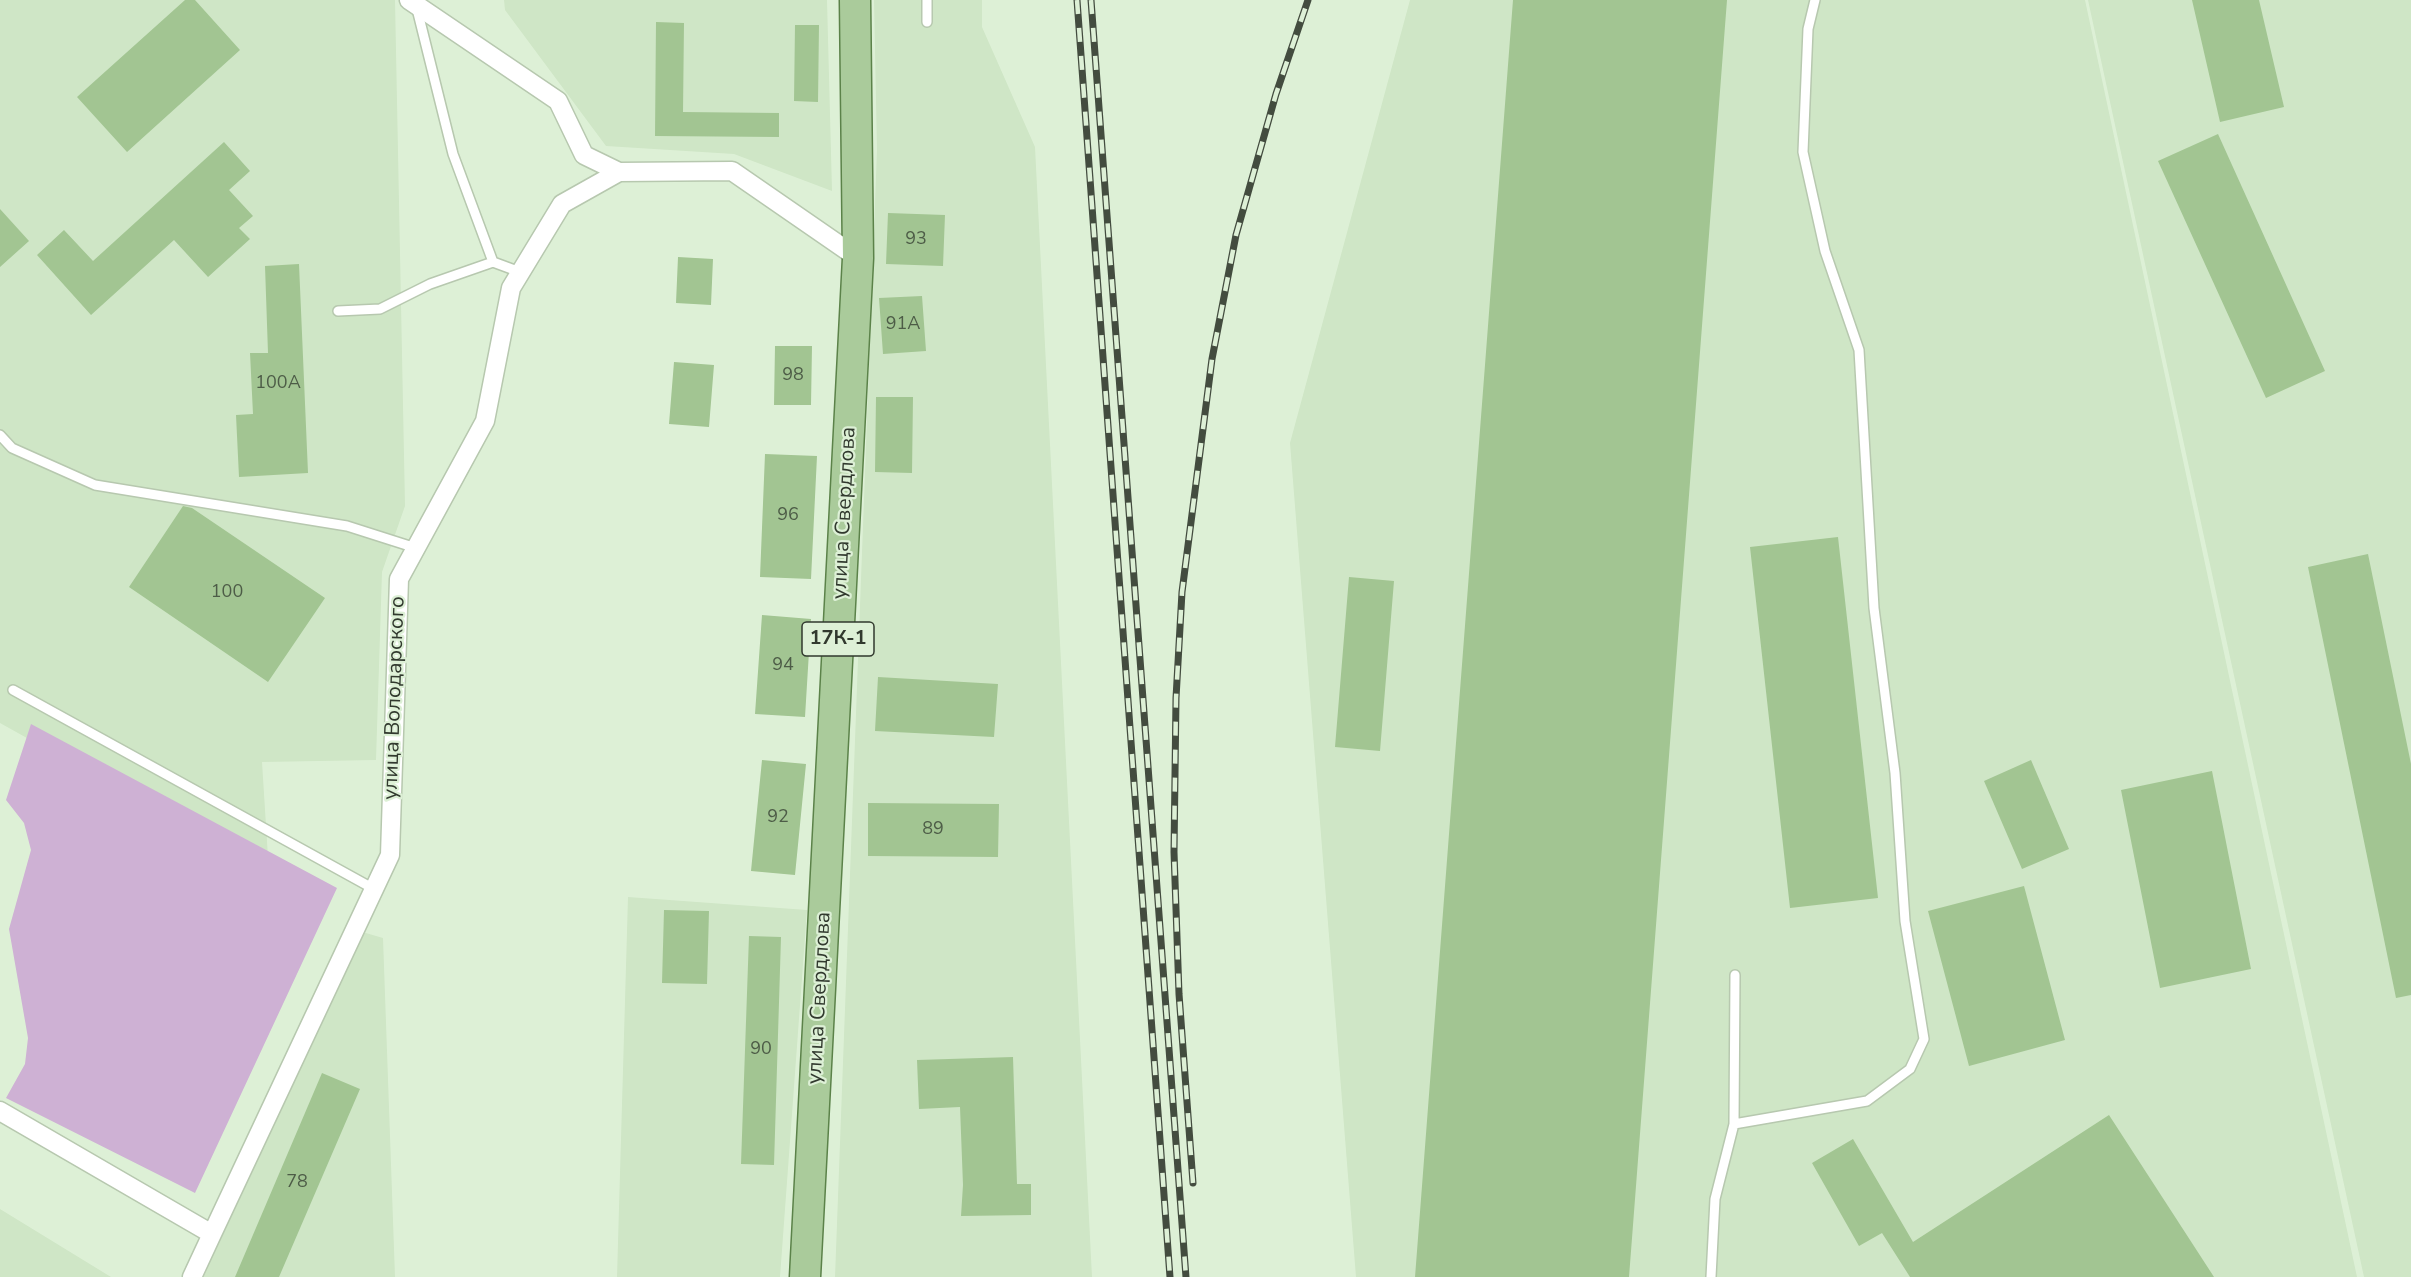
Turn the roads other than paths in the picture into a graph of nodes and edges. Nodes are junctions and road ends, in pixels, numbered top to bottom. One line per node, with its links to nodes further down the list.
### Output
1 (855, 0): 7 (main road, улица Свердлова / 17К-1)
2 (927, 0): 5 (lane)
3 (1815, 0): 17 (lane)
4 (413, 3): 6 (street); 8 (lane)
5 (927, 22)
6 (619, 172): 7 (street, улица Володарского); 9 (street, улица Володарского)
7 (858, 258): 20 (main road, улица Свердлова / 17К-1)
8 (493, 262): 9 (lane); 10 (lane)
9 (520, 272): 12 (street, улица Володарского)
10 (338, 311)
11 (0, 435): 12 (lane)
12 (416, 548): 14 (street, улица Володарского)
13 (13, 690): 14 (lane)
14 (374, 889): 18 (street, улица Володарского)
15 (1735, 975): 17 (lane)
16 (0, 1111): 18 (street)
17 (1734, 1124): 21 (lane)
18 (212, 1234): 19 (street, улица Володарского)
19 (192, 1277)
20 (805, 1277)
21 (1711, 1277)

